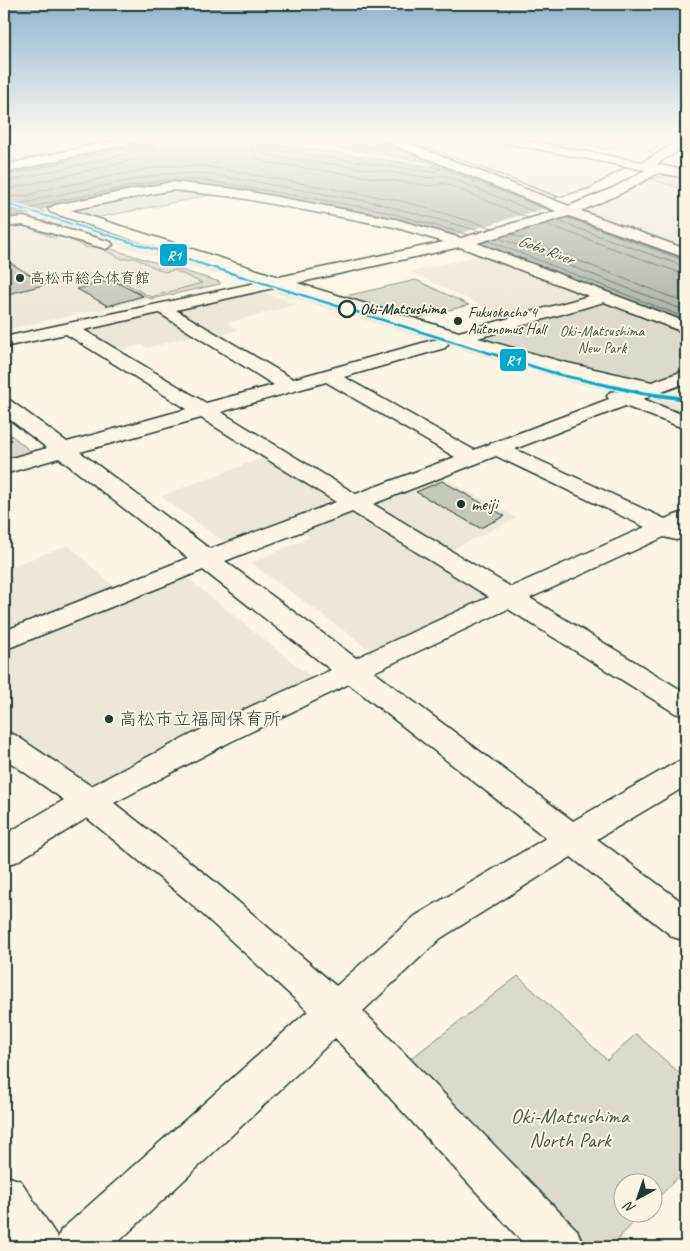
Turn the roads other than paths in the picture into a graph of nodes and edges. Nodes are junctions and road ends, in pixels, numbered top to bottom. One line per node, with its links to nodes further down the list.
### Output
1 (119, 196): 11 (main road)
2 (246, 196): 7 (main road)
3 (529, 196): 5 (main road)
4 (600, 196): 5 (main road)
5 (562, 209): 7 (main road); 9 (main road)
6 (4, 223): 8 (main road)
7 (460, 241): 11 (main road); 12 (main road)
8 (117, 248)
9 (686, 254)
10 (201, 273): 11 (main road)
11 (261, 284): 13 (main road); 16 (main road); 17 (main road); 19 (main road)
12 (604, 297): 15 (main road); 17 (main road)
13 (162, 308): 14 (main road); 22 (main road)
14 (68, 328): 18 (main road); 26 (main road)
15 (686, 328)
16 (4, 337)
17 (459, 338): 23 (main road)
18 (4, 342)
19 (439, 344): 20 (main road); 24 (main road)
20 (329, 376): 22 (main road); 30 (main road)
21 (686, 376): 23 (main road)
22 (290, 386): 26 (main road)
23 (653, 388): 24 (main road)
24 (626, 398): 27 (main road); 28 (main road)
25 (4, 405): 29 (main road)
26 (203, 411): 29 (main road); 32 (main road)
27 (686, 423)
28 (498, 448): 30 (main road); 33 (main road)
29 (63, 450): 31 (main road); 34 (main road)
30 (471, 457): 32 (main road)
31 (4, 467)
32 (354, 502): 34 (main road); 35 (main road)
33 (679, 528): 35 (main road)
34 (205, 560): 36 (main road); 37 (main road)
35 (510, 598): 37 (main road); 38 (main road)
36 (4, 641)
37 (351, 672): 41 (main road); 42 (main road)
38 (686, 706)
39 (4, 743): 41 (main road)
40 (686, 771): 42 (main road)
41 (89, 801): 43 (main road); 45 (main road)
42 (570, 838): 44 (main road); 45 (main road)
43 (4, 852)
44 (686, 926)
45 (337, 1012): 48 (main road); 49 (main road)
46 (4, 1198): 47 (main road)
47 (37, 1247)
48 (78, 1247)
49 (560, 1247)

